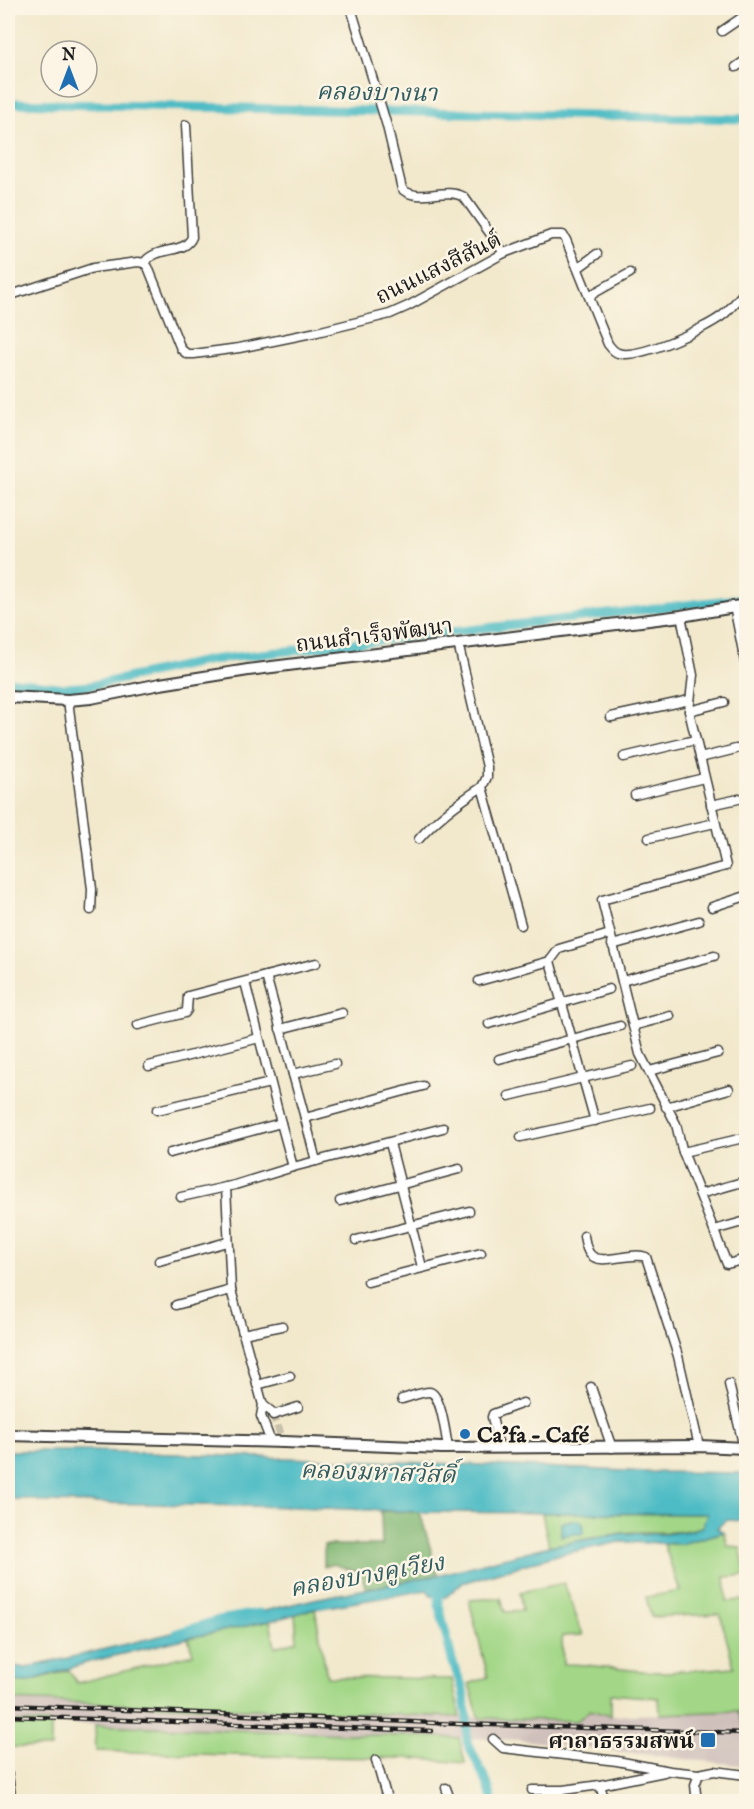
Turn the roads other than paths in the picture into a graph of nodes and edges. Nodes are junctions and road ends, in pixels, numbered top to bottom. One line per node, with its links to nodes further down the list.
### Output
1 (351, 8): 8 (street)
2 (738, 8): 3 (street)
3 (745, 18): 4 (street)
4 (722, 31)
5 (747, 60): 6 (street)
6 (736, 67)
7 (186, 125): 10 (street)
8 (504, 253): 10 (street, ถนนแสงสีสันต์); 11 (street, ถนนแสงสีสันต์)
9 (597, 254): 11 (street)
10 (144, 263): 14 (street)
11 (578, 268): 15 (street, ถนนแสงสีสันต์)
12 (630, 273): 15 (street)
13 (747, 291): 15 (street, ถนนแสงสีสันต์)
14 (8, 296)
15 (589, 296)
16 (747, 605): 17 (street, ถนนสำเร็จพัฒนา)
17 (734, 606): 18 (street, ถนนสำเร็จพัฒนา); 20 (street)
18 (681, 616): 19 (street, ถนนสำเร็จพัฒนา); 22 (street)
19 (458, 643): 23 (street, ถนนสำเร็จพัฒนา); 32 (street)
20 (747, 667)
21 (8, 697): 23 (street, ถนนสำเร็จพัฒนา)
22 (690, 699): 25 (street); 26 (street)
23 (69, 700): 41 (street)
24 (724, 702): 25 (street)
25 (688, 711): 27 (street)
26 (611, 717)
27 (695, 740): 29 (street); 30 (street)
28 (736, 749): 30 (street)
29 (624, 757)
30 (700, 758): 31 (street)
31 (704, 778): 33 (street); 35 (street)
32 (483, 786): 38 (street); 43 (street)
33 (635, 795)
34 (743, 798): 35 (street)
35 (711, 804): 36 (street)
36 (715, 823): 37 (street); 44 (street)
37 (649, 838)
38 (418, 839)
39 (747, 896): 40 (street)
40 (712, 907)
41 (91, 910)
42 (699, 921): 45 (street)
43 (521, 925)
44 (610, 934): 45 (street); 47 (street)
45 (612, 945): 51 (street)
46 (714, 956): 51 (street)
47 (550, 961): 50 (street); 54 (street)
48 (316, 963): 49 (street)
49 (266, 976): 52 (street); 61 (street)
50 (479, 981)
51 (622, 981): 60 (street)
52 (244, 982): 57 (street); 62 (street)
53 (609, 989): 54 (street)
54 (561, 1002): 58 (street); 63 (street)
55 (342, 1013): 61 (street)
56 (670, 1016): 60 (street)
57 (138, 1024)
58 (489, 1024)
59 (620, 1026): 63 (street)
60 (633, 1026): 69 (street)
61 (280, 1029): 70 (street)
62 (258, 1038): 67 (street); 72 (street)
63 (571, 1038): 65 (street); 71 (street)
64 (718, 1053): 69 (street)
65 (499, 1059)
66 (335, 1064): 70 (street)
67 (149, 1066)
68 (632, 1066): 71 (street)
69 (649, 1071): 76 (street)
70 (293, 1074): 79 (street)
71 (582, 1077): 75 (street); 80 (street)
72 (270, 1083): 78 (street); 81 (street)
73 (423, 1086): 79 (street)
74 (729, 1089): 76 (street)
75 (509, 1096)
76 (666, 1107): 86 (street)
77 (650, 1108): 80 (street)
78 (157, 1110)
79 (305, 1118): 88 (street)
80 (595, 1121): 83 (street)
81 (281, 1123): 87 (street); 89 (street)
82 (443, 1128): 85 (street)
83 (521, 1137)
84 (739, 1138): 86 (street)
85 (390, 1143): 88 (street); 92 (street)
86 (683, 1152): 94 (street)
87 (170, 1153)
88 (316, 1161): 89 (street)
89 (293, 1167): 93 (street)
90 (459, 1169): 92 (street)
91 (747, 1181): 94 (street)
92 (400, 1184): 96 (street); 99 (street)
93 (226, 1186): 95 (street); 103 (street)
94 (700, 1194): 100 (street)
95 (181, 1197)
96 (340, 1201)
97 (469, 1211): 99 (street)
98 (747, 1221): 100 (street)
99 (411, 1226): 102 (street); 107 (street)
100 (714, 1230): 105 (street)
101 (584, 1236): 123 (street)
102 (356, 1240)
103 (227, 1242): 106 (street); 109 (street)
104 (481, 1253): 107 (street)
105 (747, 1258)
106 (159, 1261)
107 (422, 1267): 108 (street)
108 (368, 1282)
109 (231, 1290): 110 (street); 112 (street)
110 (176, 1305)
111 (282, 1326): 112 (street)
112 (243, 1335): 114 (street)
113 (290, 1376): 114 (street)
114 (257, 1384): 119 (street)
115 (729, 1384): 127 (street)
116 (591, 1387): 126 (street)
117 (402, 1399): 124 (street)
118 (523, 1403): 125 (street)
119 (263, 1405): 120 (street); 122 (street)
120 (298, 1407)
121 (8, 1435): 122 (street)
122 (271, 1442): 124 (street)
123 (699, 1446): 126 (street); 127 (street)
124 (448, 1448): 125 (street)
125 (499, 1448): 126 (street)
126 (612, 1448)
127 (745, 1448)
128 (493, 1739): 130 (street)
129 (376, 1760): 138 (street)
130 (670, 1771): 131 (street); 134 (street)
131 (699, 1774): 133 (street); 141 (street)
132 (8, 1775): 137 (street)
133 (747, 1775)
134 (600, 1785): 136 (street); 140 (street)
135 (446, 1788): 139 (street)
136 (532, 1790)
137 (12, 1802)
138 (388, 1802)
139 (451, 1802)
140 (605, 1802)
141 (697, 1802)

